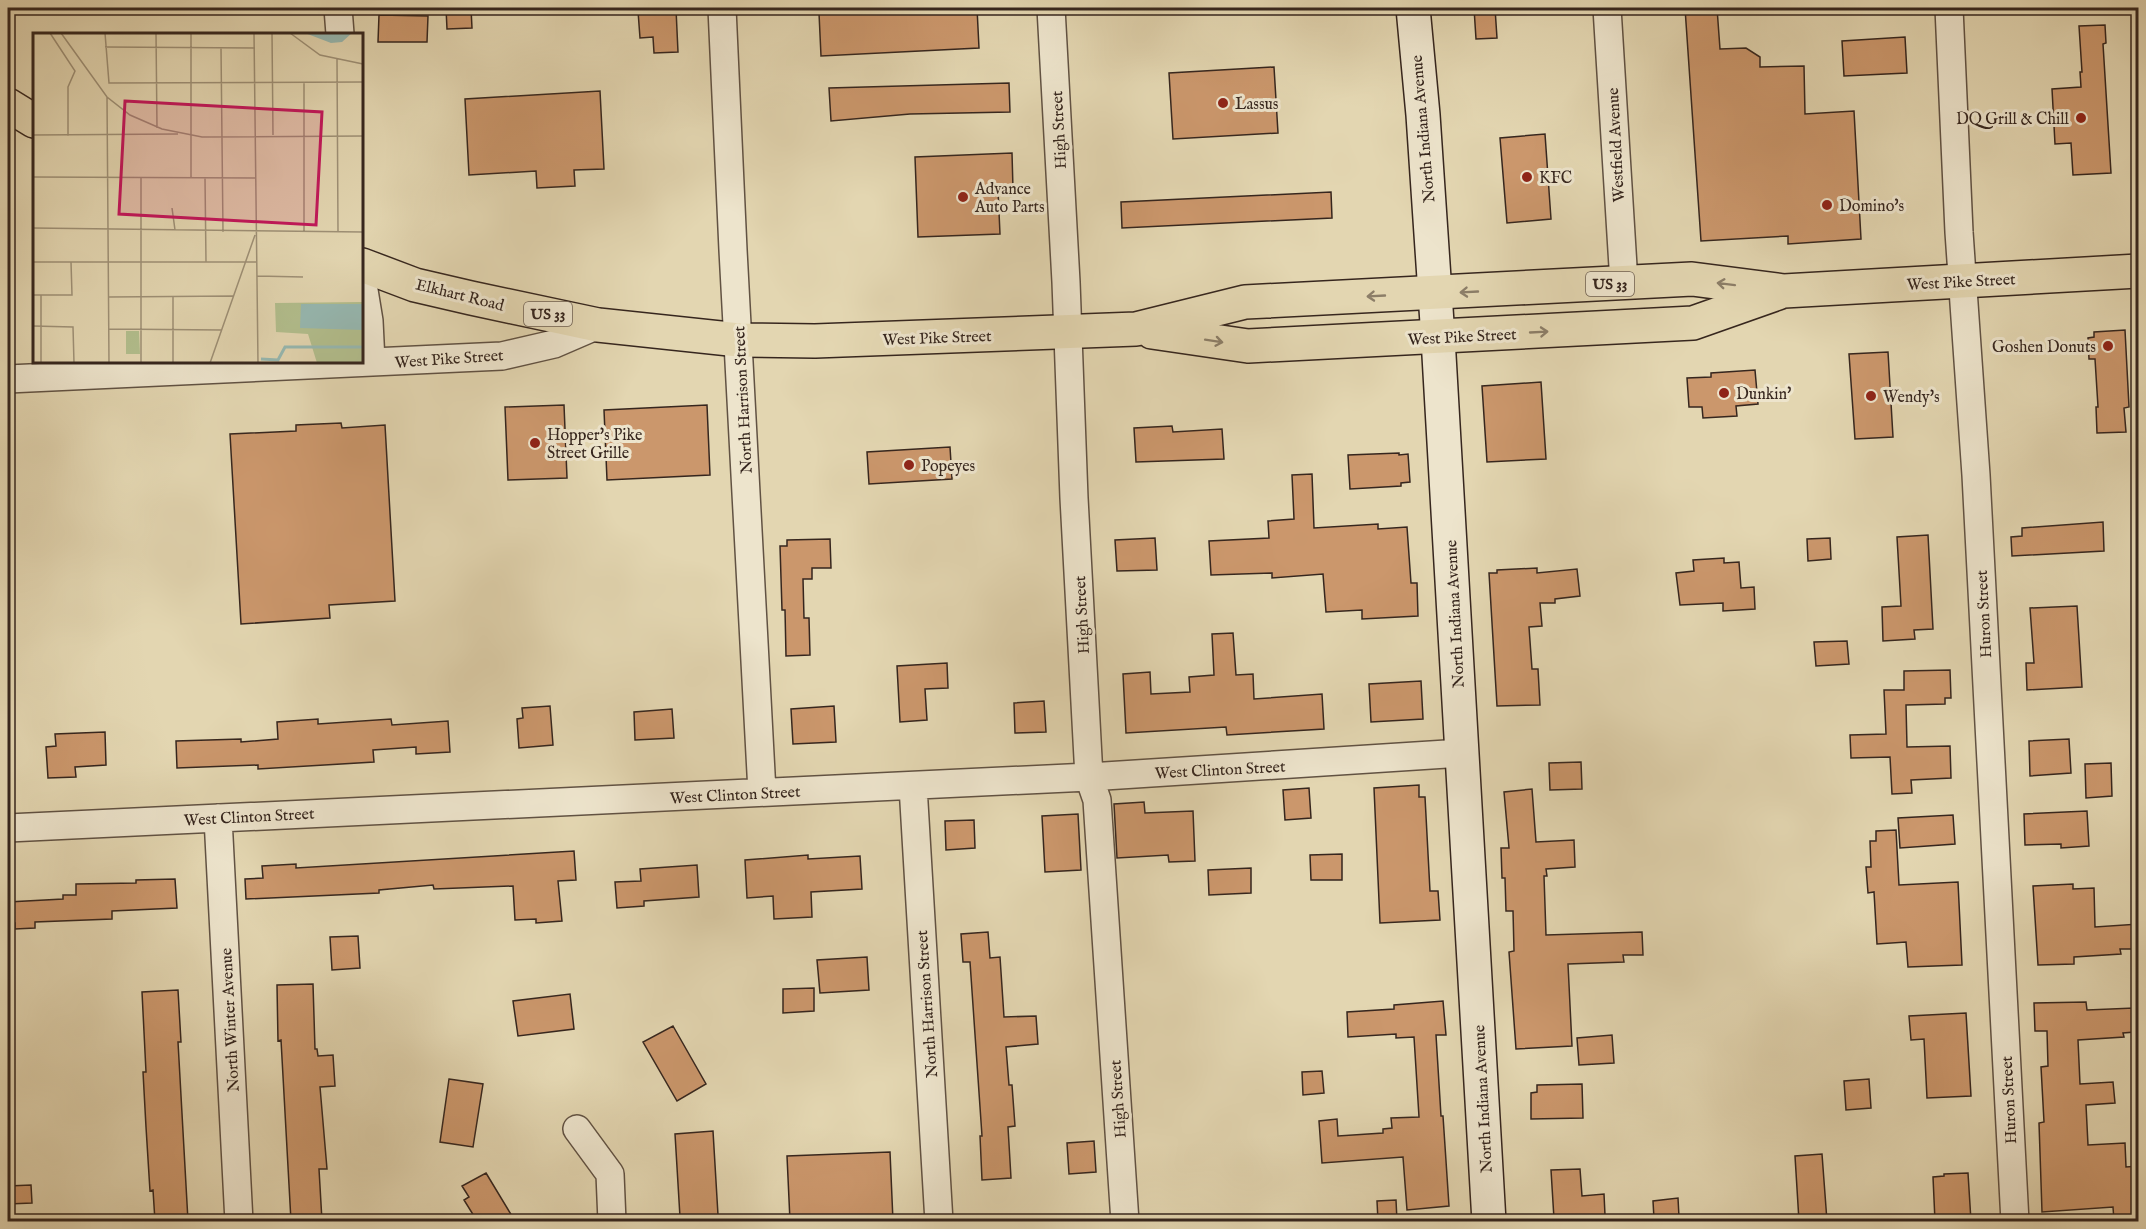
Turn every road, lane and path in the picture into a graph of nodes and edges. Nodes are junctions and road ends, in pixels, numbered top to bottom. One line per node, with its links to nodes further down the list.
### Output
1 (338, 8): 7 (street)
2 (722, 8): 21 (street, North Harrison Street)
3 (1051, 8): 19 (street, High Street)
4 (1413, 8): 16 (street, North Indiana Avenue)
5 (1607, 8): 13 (street, Westfield Avenue)
6 (1949, 8): 12 (street, Huron Street)
7 (340, 33)
8 (8, 105): 9 (highway)
9 (33, 120)
10 (363, 265): 17 (highway, Elkhart Road / US 33)
11 (2139, 271): 12 (highway, West Pike Street / US 33)
12 (1962, 281): 15 (highway, West Pike Street / US 33); 36 (street, Huron Street)
13 (1624, 283): 15 (highway, West Pike Street / US 33, one-way to 13); 16 (highway, West Pike Street / US 33, one-way to 16)
14 (363, 284): 22 (street)
15 (1784, 291): 20 (highway, West Pike Street, one-way to 15)
16 (1435, 294): 18 (highway, West Pike Street / US 33, one-way to 18); 20 (street, North Indiana Avenue)
17 (598, 325): 21 (highway, Elkhart Road / US 33); 22 (street, West Pike Street)
18 (1136, 329): 19 (highway, West Pike Street / US 33); 20 (highway, West Pike Street, one-way to 20)
19 (1068, 332): 21 (highway, West Pike Street / US 33); 25 (street, High Street)
20 (1438, 338): 24 (street, North Indiana Avenue)
21 (739, 340): 27 (street, North Harrison Street)
22 (371, 363): 23 (street, West Pike Street)
23 (8, 379)
24 (1462, 753): 25 (street, West Clinton Street); 35 (street, North Indiana Avenue)
25 (1089, 777): 26 (street, West Clinton Street); 34 (street, High Street)
26 (913, 786): 27 (street, West Clinton Street); 33 (street, North Harrison Street)
27 (762, 792): 28 (street, West Clinton Street)
28 (218, 818): 29 (street, West Clinton Street); 31 (street, North Winter Avenue)
29 (8, 828)
30 (576, 1129): 32 (street)
31 (239, 1221)
32 (612, 1221)
33 (939, 1221)
34 (1125, 1221)
35 (1489, 1221)
36 (2014, 1221)

